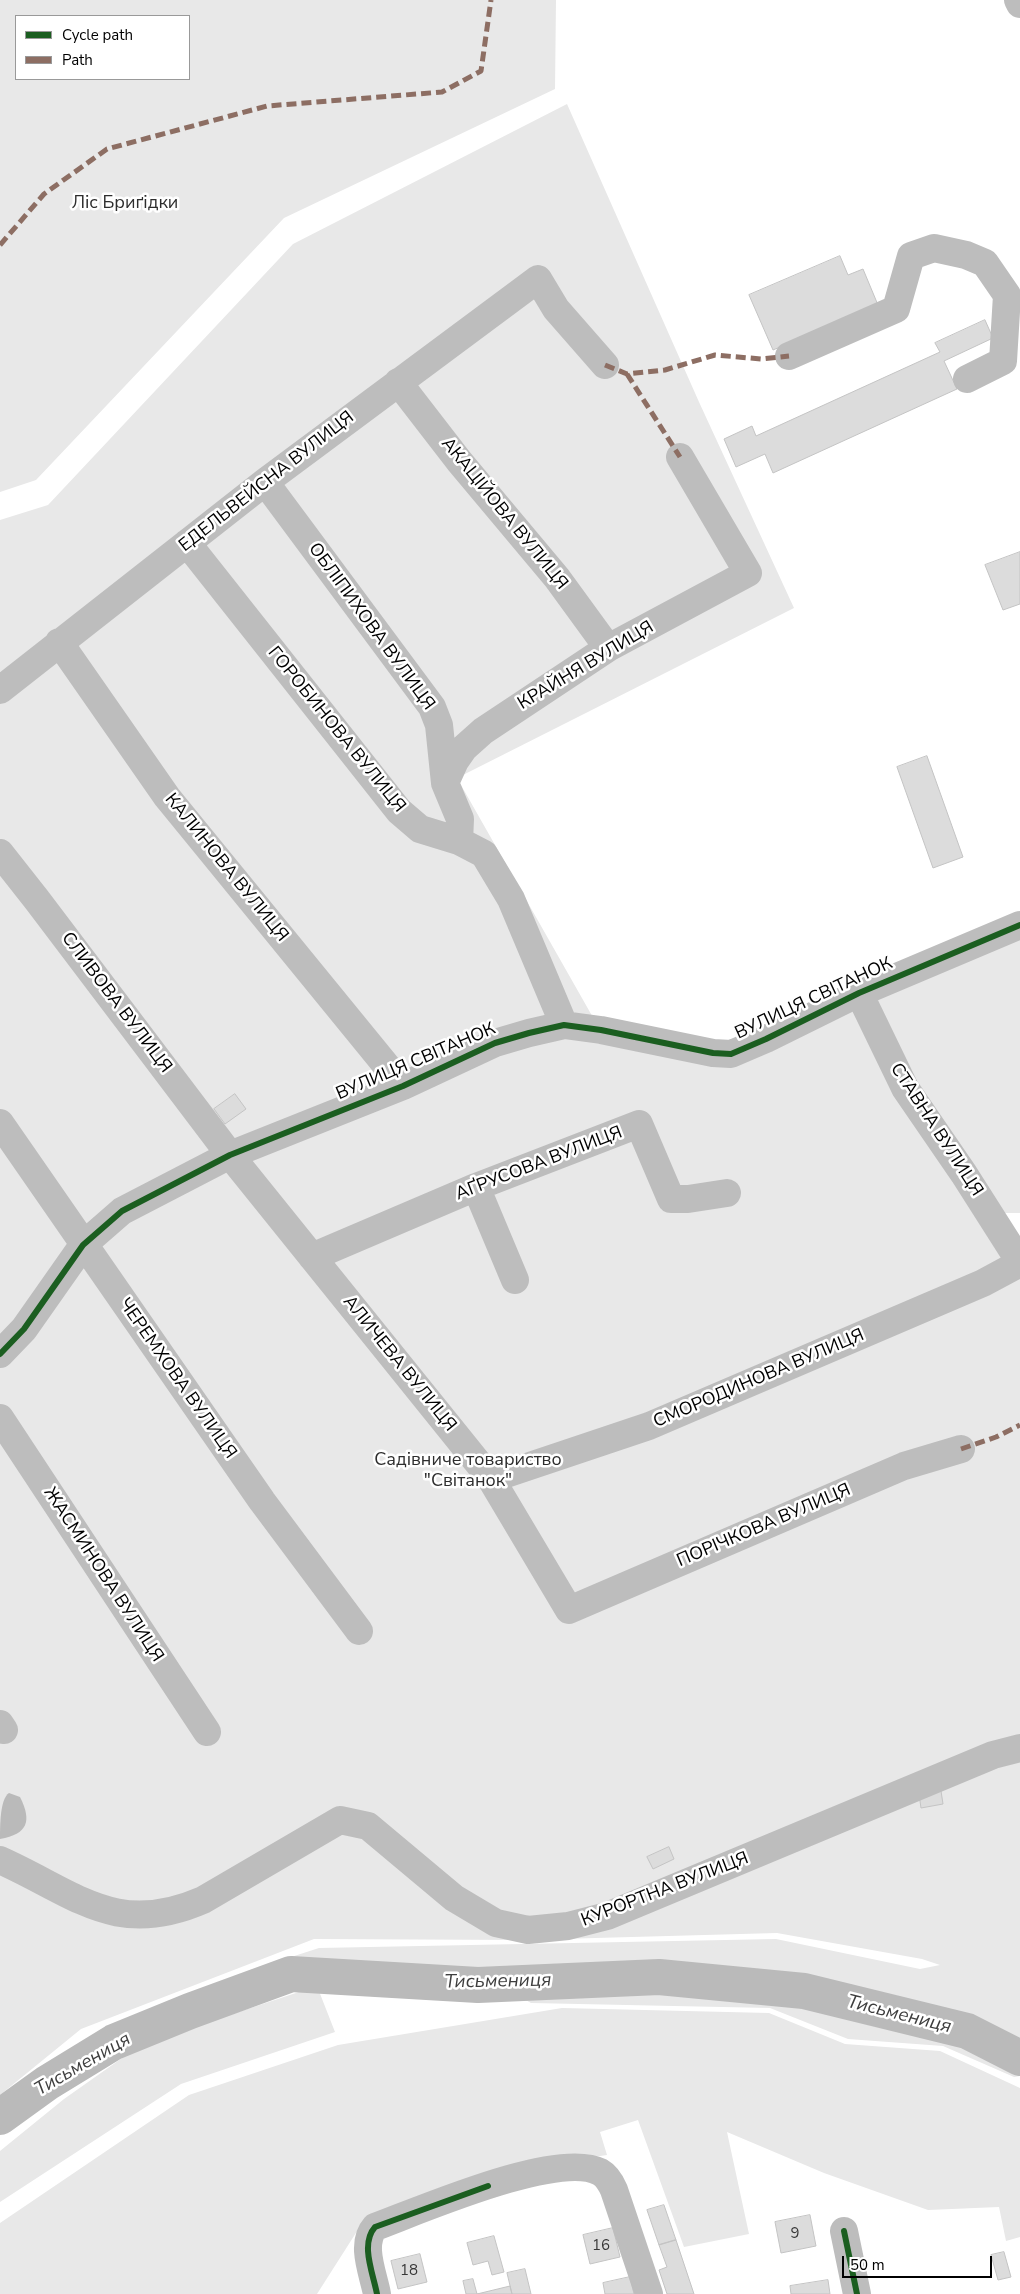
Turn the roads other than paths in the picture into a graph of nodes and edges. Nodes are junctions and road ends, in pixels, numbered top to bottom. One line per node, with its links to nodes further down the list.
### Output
1 (1018, 0): 2 (street)
2 (1020, 4)
3 (1014, 292): 4 (street); 6 (street)
4 (789, 356)
5 (605, 365): 7 (street, ЕДЕЛЬВЕЙСНА ВУЛИЦЯ)
6 (967, 379)
7 (398, 382): 9 (street, ЕДЕЛЬВЕЙСНА ВУЛИЦЯ); 12 (street, АКАЦІЙОВА ВУЛИЦЯ)
8 (680, 457): 12 (street, КРАЙНЯ ВУЛИЦЯ)
9 (265, 482): 10 (street, ЕДЕЛЬВЕЙСНА ВУЛИЦЯ); 14 (street, ОБЛІПИХОВА ВУЛИЦЯ)
10 (187, 543): 11 (street, ЕДЕЛЬВЕЙСНА ВУЛИЦЯ); 15 (street, ГОРОБИНОВА ВУЛИЦЯ)
11 (59, 642): 13 (street, ЕДЕЛЬВЕЙСНА ВУЛИЦЯ); 20 (street, КАЛИНОВА ВУЛИЦЯ)
12 (608, 648): 14 (street, КРАЙНЯ ВУЛИЦЯ)
13 (0, 690)
14 (445, 783): 15 (street, ОБЛІПИХОВА ВУЛИЦЯ)
15 (459, 841): 19 (street, ГОРОБИНОВА ВУЛИЦЯ)
16 (0, 854): 22 (street, СЛИВОВА ВУЛИЦЯ)
17 (1020, 925): 18 (street, ВУЛИЦЯ СВІТАНОК)
18 (859, 993): 19 (street, ВУЛИЦЯ СВІТАНОК); 27 (street, СТАВНА ВУЛИЦЯ)
19 (564, 1026): 20 (street, ВУЛИЦЯ СВІТАНОК)
20 (403, 1086): 22 (street, ВУЛИЦЯ СВІТАНОК)
21 (0, 1122): 25 (street, ЧЕРЕМХОВА ВУЛИЦЯ)
22 (230, 1154): 25 (street, ВУЛИЦЯ СВІТАНОК); 26 (street, АЛИЧЕВА ВУЛИЦЯ)
23 (476, 1187): 24 (street, АҐРУСОВА ВУЛИЦЯ); 26 (street, АҐРУСОВА ВУЛИЦЯ); 28 (street)
24 (727, 1193)
25 (83, 1245): 29 (street, ВУЛИЦЯ СВІТАНОК); 34 (street, ЧЕРЕМХОВА ВУЛИЦЯ)
26 (312, 1257): 32 (street, АЛИЧЕВА ВУЛИЦЯ)
27 (1020, 1262): 32 (street, СМОРОДИНОВА ВУЛИЦЯ)
28 (515, 1280)
29 (0, 1354)
30 (0, 1418): 35 (street, ЖАСМИНОВА ВУЛИЦЯ)
31 (961, 1448): 33 (street, ПОРІЧКОВА ВУЛИЦЯ)
32 (491, 1479): 33 (street, АЛИЧЕВА ВУЛИЦЯ)
33 (569, 1610)
34 (360, 1631)
35 (207, 1732)
36 (1020, 1748): 37 (street, КУРОРТНА ВУЛИЦЯ)
37 (0, 1860)
38 (844, 2231): 41 (street)
39 (377, 2294): 40 (street)
40 (650, 2294)
41 (857, 2294)

